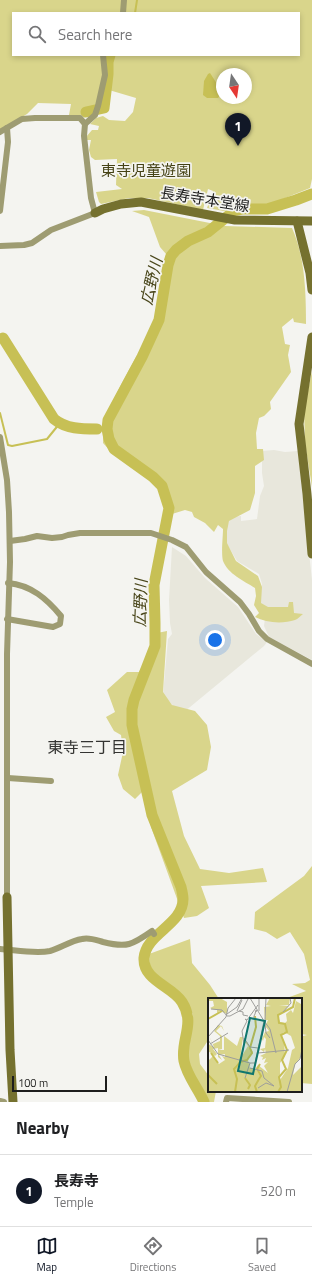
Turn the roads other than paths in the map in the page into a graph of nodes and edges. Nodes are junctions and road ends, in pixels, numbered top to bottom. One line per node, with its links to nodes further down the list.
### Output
1 (124, 0): 2 (street)
2 (123, 12)
3 (103, 56): 4 (street)
4 (85, 124): 5 (street); 9 (street)
5 (7, 128): 6 (street); 7 (street)
6 (0, 132)
7 (1, 189): 8 (street)
8 (0, 211)
9 (95, 213): 10 (street, 長寿寺本堂線); 12 (street)
10 (297, 221): 11 (street, 長寿寺本堂線); 13 (street)
11 (312, 221)
12 (0, 246)
13 (312, 290)
14 (312, 337): 18 (street)
15 (0, 437): 16 (street)
16 (1, 446): 17 (street)
17 (10, 541): 19 (street); 21 (street)
18 (312, 554)
19 (8, 583): 20 (street); 20 (street)
20 (7, 619): 22 (street)
21 (312, 664)
22 (8, 778): 23 (street); 24 (street)
23 (51, 781)
24 (7, 897): 26 (street)
25 (154, 934): 26 (street)
26 (4, 949): 29 (street)
27 (0, 1101): 28 (street)
28 (4, 1102)
29 (13, 1102)
30 (226, 1102): 31 (street)
31 (274, 1102): 32 (street)
32 (289, 1102)

